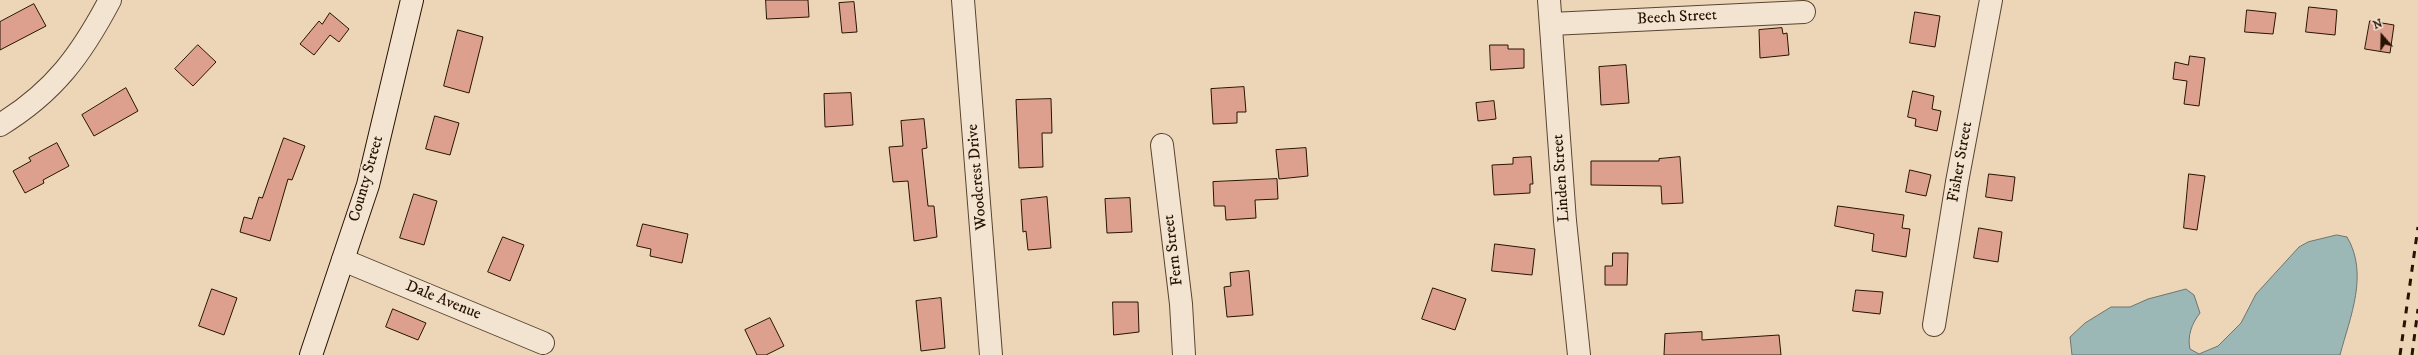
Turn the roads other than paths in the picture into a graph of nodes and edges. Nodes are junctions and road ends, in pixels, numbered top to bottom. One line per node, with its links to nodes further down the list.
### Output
1 (110, 0): 8 (street)
2 (412, 0): 10 (street, County Street)
3 (963, 0): 14 (street, Woodcrest Drive)
4 (1549, 0): 7 (street, Linden Street)
5 (1991, 0): 11 (street, Fisher Street)
6 (1804, 12): 7 (street, Beech Street)
7 (1551, 24): 16 (street, Linden Street)
8 (0, 126)
9 (1162, 146): 15 (street, Fern Street)
10 (343, 260): 12 (street, Dale Avenue); 13 (street, County Street)
11 (1934, 325)
12 (543, 343)
13 (311, 355)
14 (992, 355)
15 (1184, 355)
16 (1579, 355)

